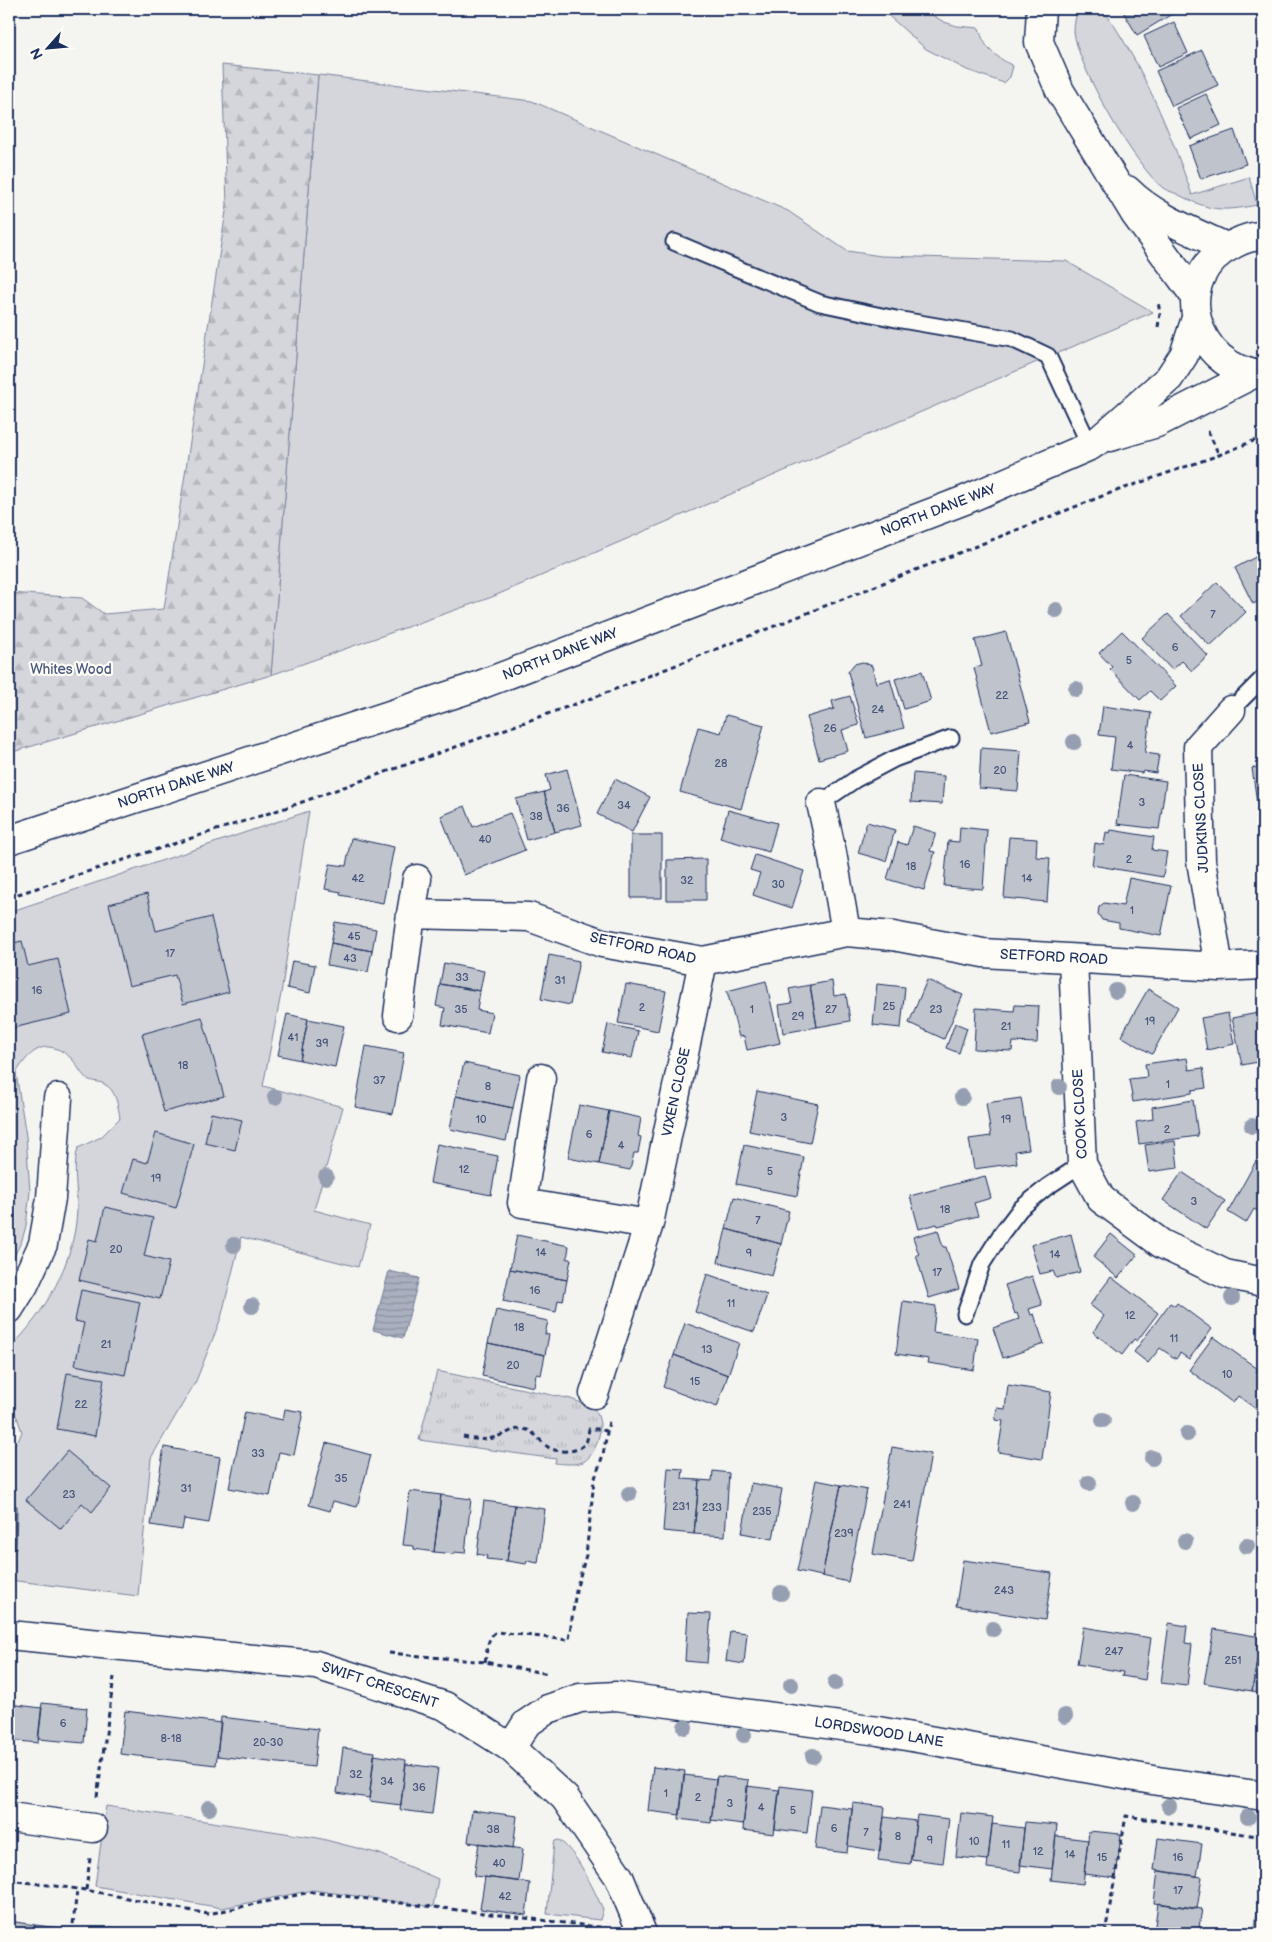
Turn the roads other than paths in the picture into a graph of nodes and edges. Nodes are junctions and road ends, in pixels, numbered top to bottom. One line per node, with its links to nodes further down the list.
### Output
1 (1041, 9): 2 (street)
2 (1113, 177): 5 (street); 6 (street)
3 (1263, 236): 5 (street, NORTH DANE WAY)
4 (674, 242): 8 (lane)
5 (1226, 247): 6 (street, NORTH DANE WAY)
6 (1196, 307): 7 (street, NORTH DANE WAY); 8 (street, NORTH DANE WAY)
7 (1258, 374): 8 (street, NORTH DANE WAY)
8 (1095, 443): 13 (street, NORTH DANE WAY)
9 (1263, 678): 10 (lane)
10 (1231, 710): 20 (street, JUDKINS CLOSE)
11 (951, 738): 12 (lane)
12 (820, 803): 16 (street)
13 (9, 840)
14 (417, 880): 15 (street)
15 (411, 914): 18 (street, SETFORD ROAD); 21 (street)
16 (846, 932): 17 (street, SETFORD ROAD); 18 (street, SETFORD ROAD)
17 (1073, 959): 20 (street, SETFORD ROAD); 24 (street, COOK CLOSE)
18 (703, 961): 25 (street, VIXEN CLOSE)
19 (1263, 965): 20 (street, SETFORD ROAD)
20 (1219, 967)
21 (398, 1016)
22 (541, 1078): 25 (street)
23 (58, 1098): 27 (street)
24 (1082, 1164): 26 (street, COOK CLOSE); 28 (lane)
25 (649, 1224): 29 (street, VIXEN CLOSE)
26 (1263, 1282)
27 (9, 1309)
28 (965, 1314)
29 (594, 1394)
30 (9, 1636): 31 (street, SWIFT CRESCENT)
31 (511, 1748): 32 (street, LORDSWOOD LANE); 35 (street, SWIFT CRESCENT)
32 (1263, 1796)
33 (9, 1817): 34 (street)
34 (93, 1828)
35 (642, 1933)

